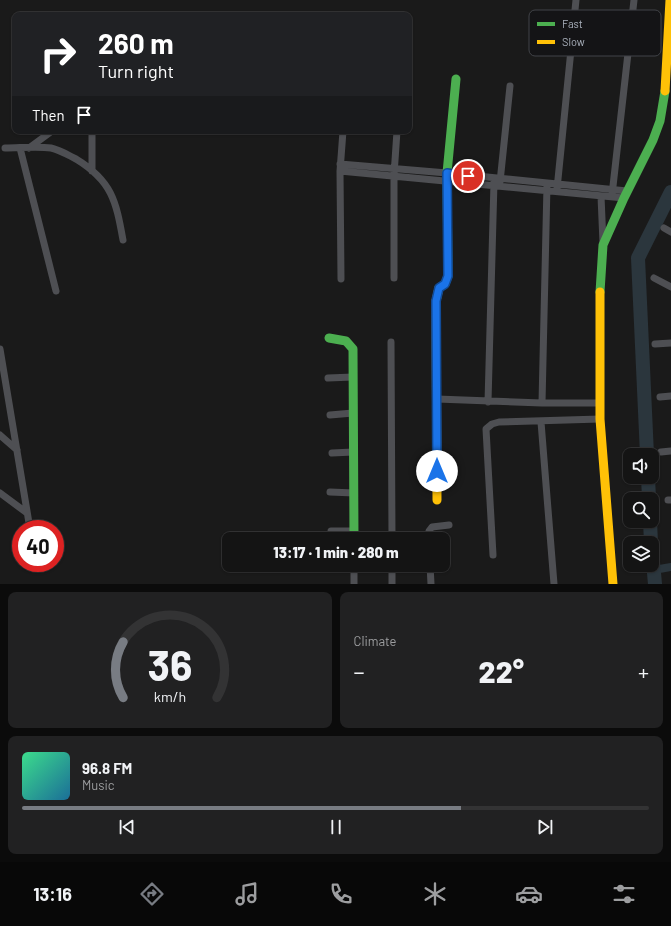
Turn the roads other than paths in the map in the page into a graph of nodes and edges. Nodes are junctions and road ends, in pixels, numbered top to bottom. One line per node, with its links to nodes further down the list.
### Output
1 (576, 0): 4 (street)
2 (634, 0): 5 (street)
3 (670, 0): 25 (street)
4 (575, 10)
5 (633, 10)
6 (570, 56): 23 (street)
7 (628, 56): 24 (street)
8 (456, 79): 20 (street)
9 (510, 86): 21 (street)
10 (48, 134): 16 (street)
11 (92, 134): 18 (street)
12 (343, 134): 17 (street)
13 (397, 134): 19 (street)
14 (5, 148): 15 (street)
15 (20, 148): 16 (street); 35 (street)
16 (29, 148): 18 (street)
17 (340, 167): 19 (street); 33 (street)
18 (92, 171): 29 (street)
19 (394, 172): 20 (street); 31 (street)
20 (447, 177): 21 (street); 45 (street)
21 (497, 182): 22 (street); 46 (street)
22 (547, 187): 23 (street); 47 (street)
23 (557, 188): 24 (street); 26 (street)
24 (612, 194): 25 (street); 26 (street)
25 (625, 194): 30 (street)
26 (601, 196): 30 (street)
27 (664, 228): 28 (street)
28 (671, 232)
29 (123, 240)
30 (603, 245): 48 (street)
31 (394, 278)
32 (654, 278): 34 (street)
33 (341, 279)
34 (671, 287)
35 (56, 291)
36 (329, 338): 41 (street)
37 (391, 342): 69 (street)
38 (671, 343): 39 (street)
39 (655, 344)
40 (0, 349): 54 (street)
41 (353, 377): 42 (street); 49 (street)
42 (328, 378)
43 (671, 396): 44 (street)
44 (660, 397)
45 (437, 399): 46 (street); 62 (street)
46 (488, 402): 47 (street)
47 (542, 403): 48 (street)
48 (600, 403): 51 (street)
49 (353, 413): 50 (street); 56 (street)
50 (330, 415)
51 (600, 419): 52 (street); 79 (street)
52 (541, 422): 71 (street); 78 (street)
53 (0, 435): 54 (street)
54 (17, 450): 63 (street)
55 (671, 451): 57 (street)
56 (354, 452): 58 (street); 61 (street)
57 (661, 452)
58 (332, 453)
59 (330, 492): 61 (street)
60 (0, 493): 63 (street)
61 (354, 493): 68 (street)
62 (437, 500)
63 (27, 513): 64 (street)
64 (28, 520)
65 (449, 526): 70 (street)
66 (331, 531): 67 (street)
67 (337, 532)
68 (354, 532)
69 (392, 532)
70 (429, 532)
71 (493, 555)
72 (354, 572): 75 (street)
73 (392, 572): 76 (street)
74 (430, 572): 77 (street)
75 (354, 584)
76 (392, 584)
77 (431, 584)
78 (554, 584)
79 (614, 584)

